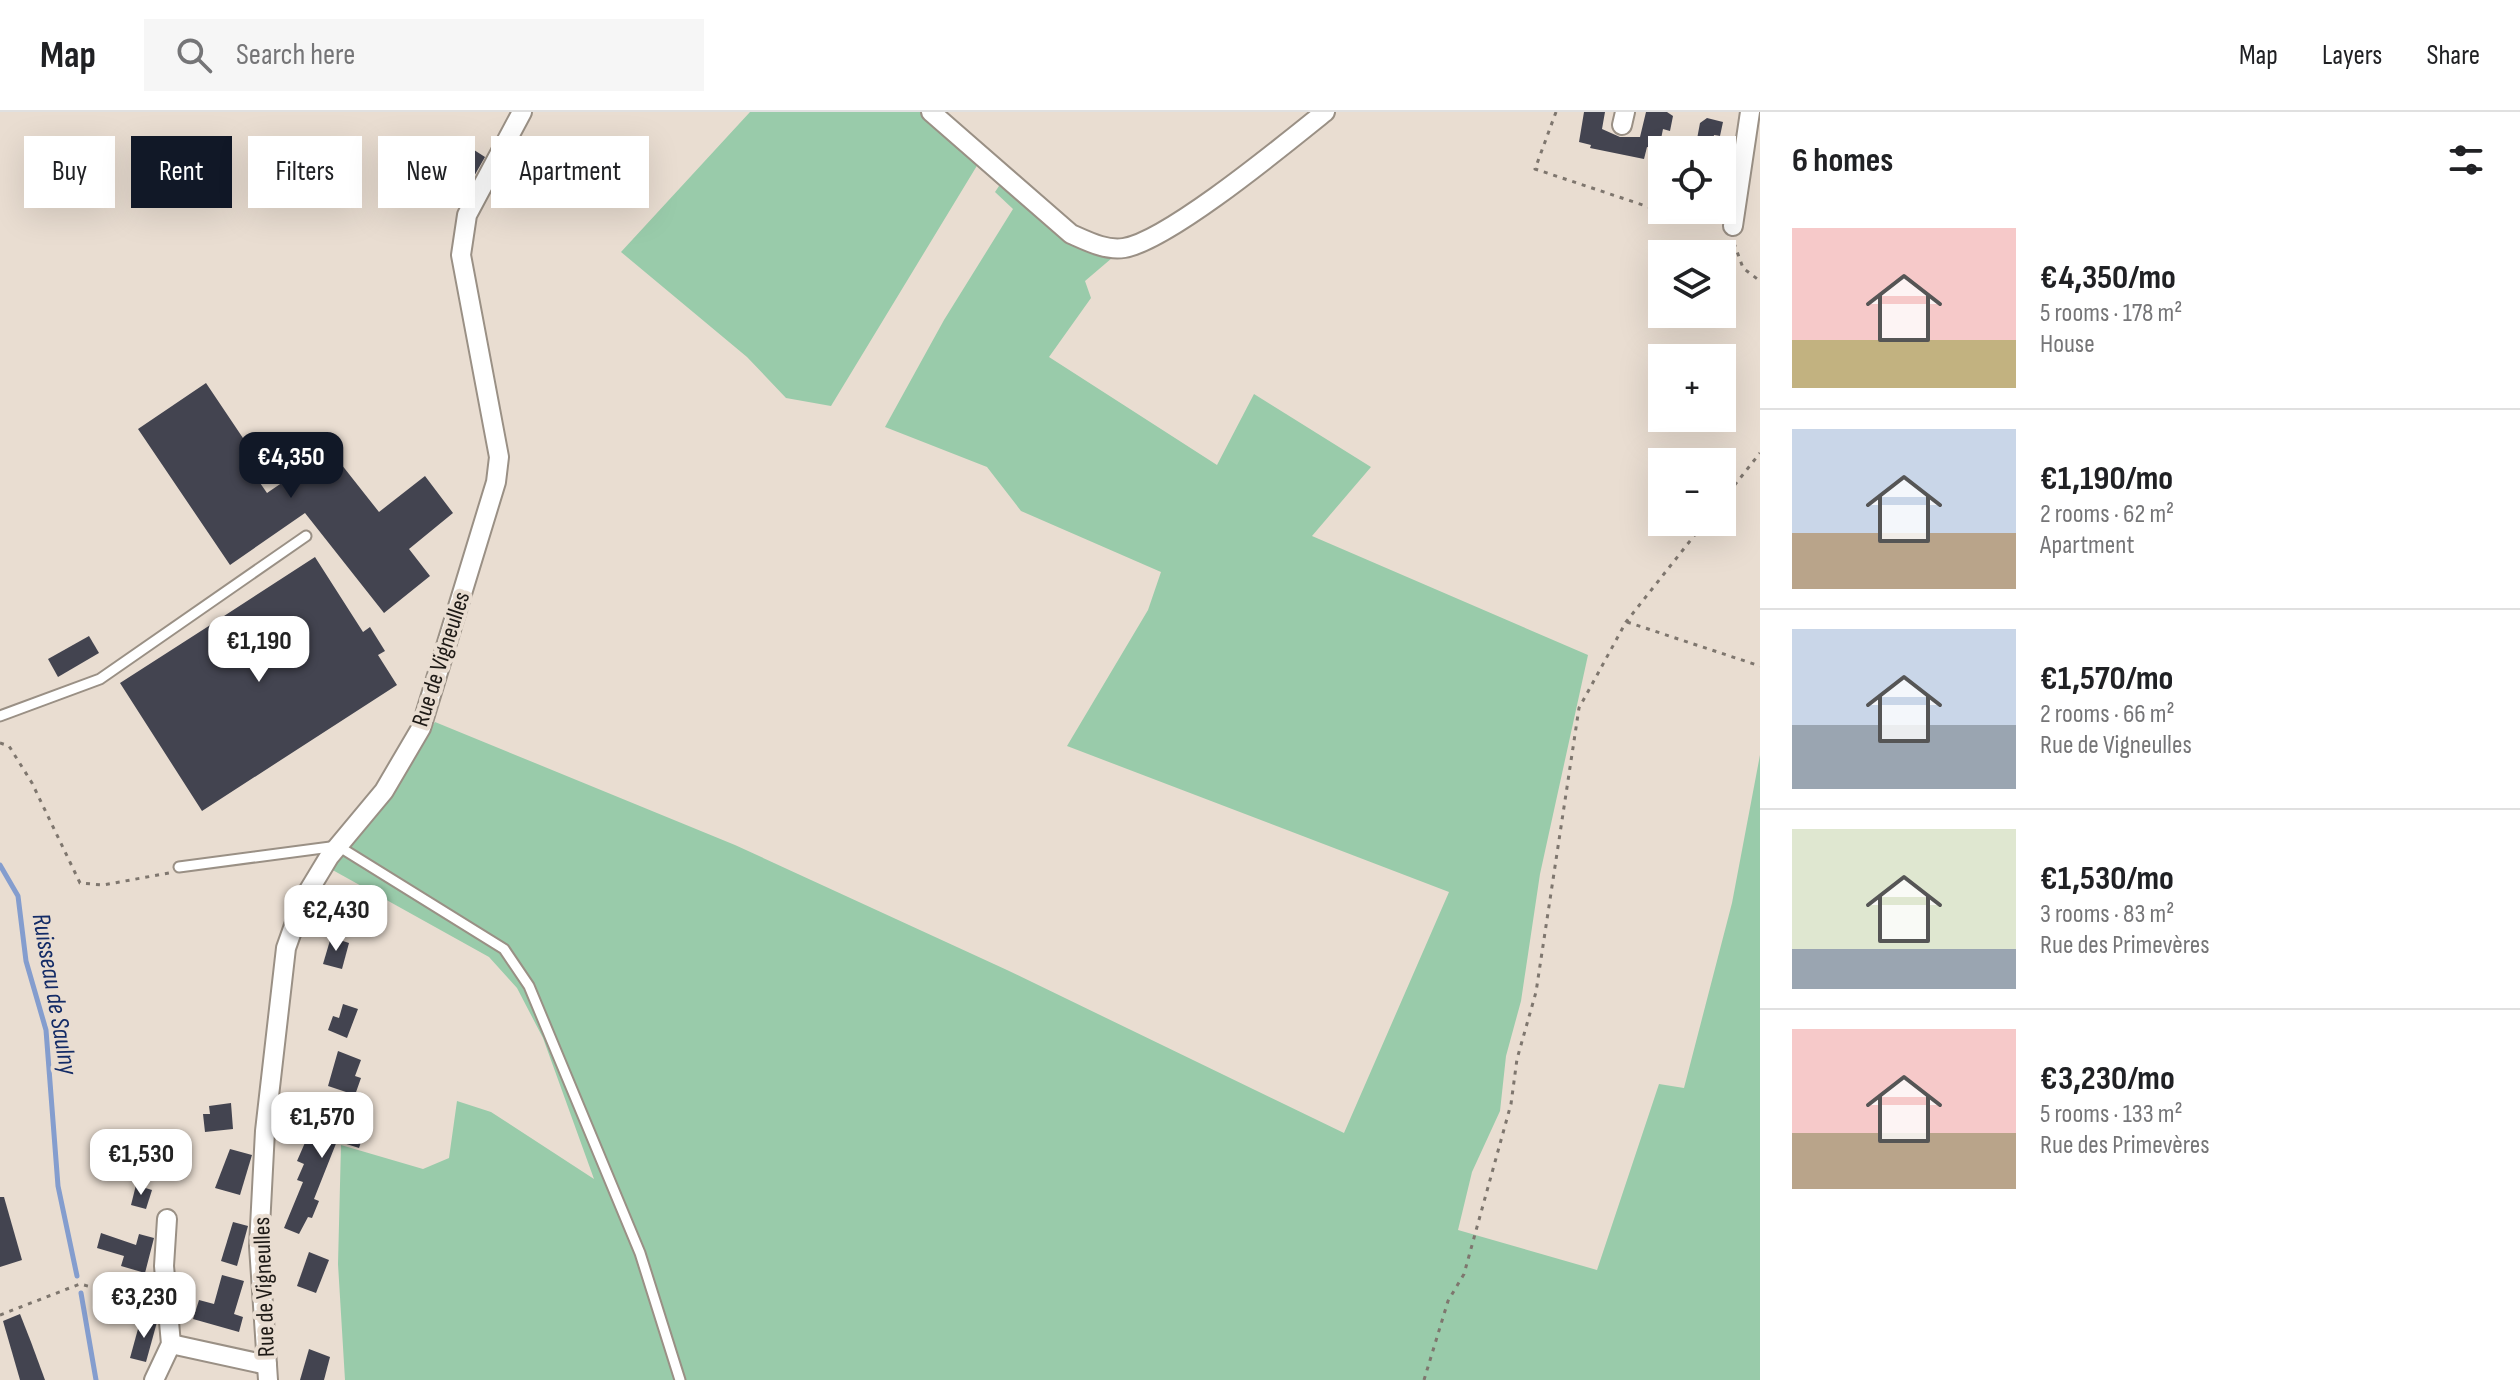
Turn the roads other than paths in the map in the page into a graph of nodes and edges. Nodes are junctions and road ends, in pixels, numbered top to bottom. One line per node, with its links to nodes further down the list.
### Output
1 (522, 112): 8 (street, Rue de Vigneulles)
2 (931, 112): 3 (street)
3 (1325, 112)
4 (1750, 112): 5 (street)
5 (1733, 226)
6 (306, 536): 7 (lane)
7 (0, 716)
8 (338, 846): 9 (lane); 12 (street, Rue de Vigneulles); 14 (lane)
9 (179, 867)
10 (167, 1219): 11 (street)
11 (171, 1344): 12 (street); 13 (street)
12 (267, 1373)
13 (154, 1380)
14 (680, 1380)

